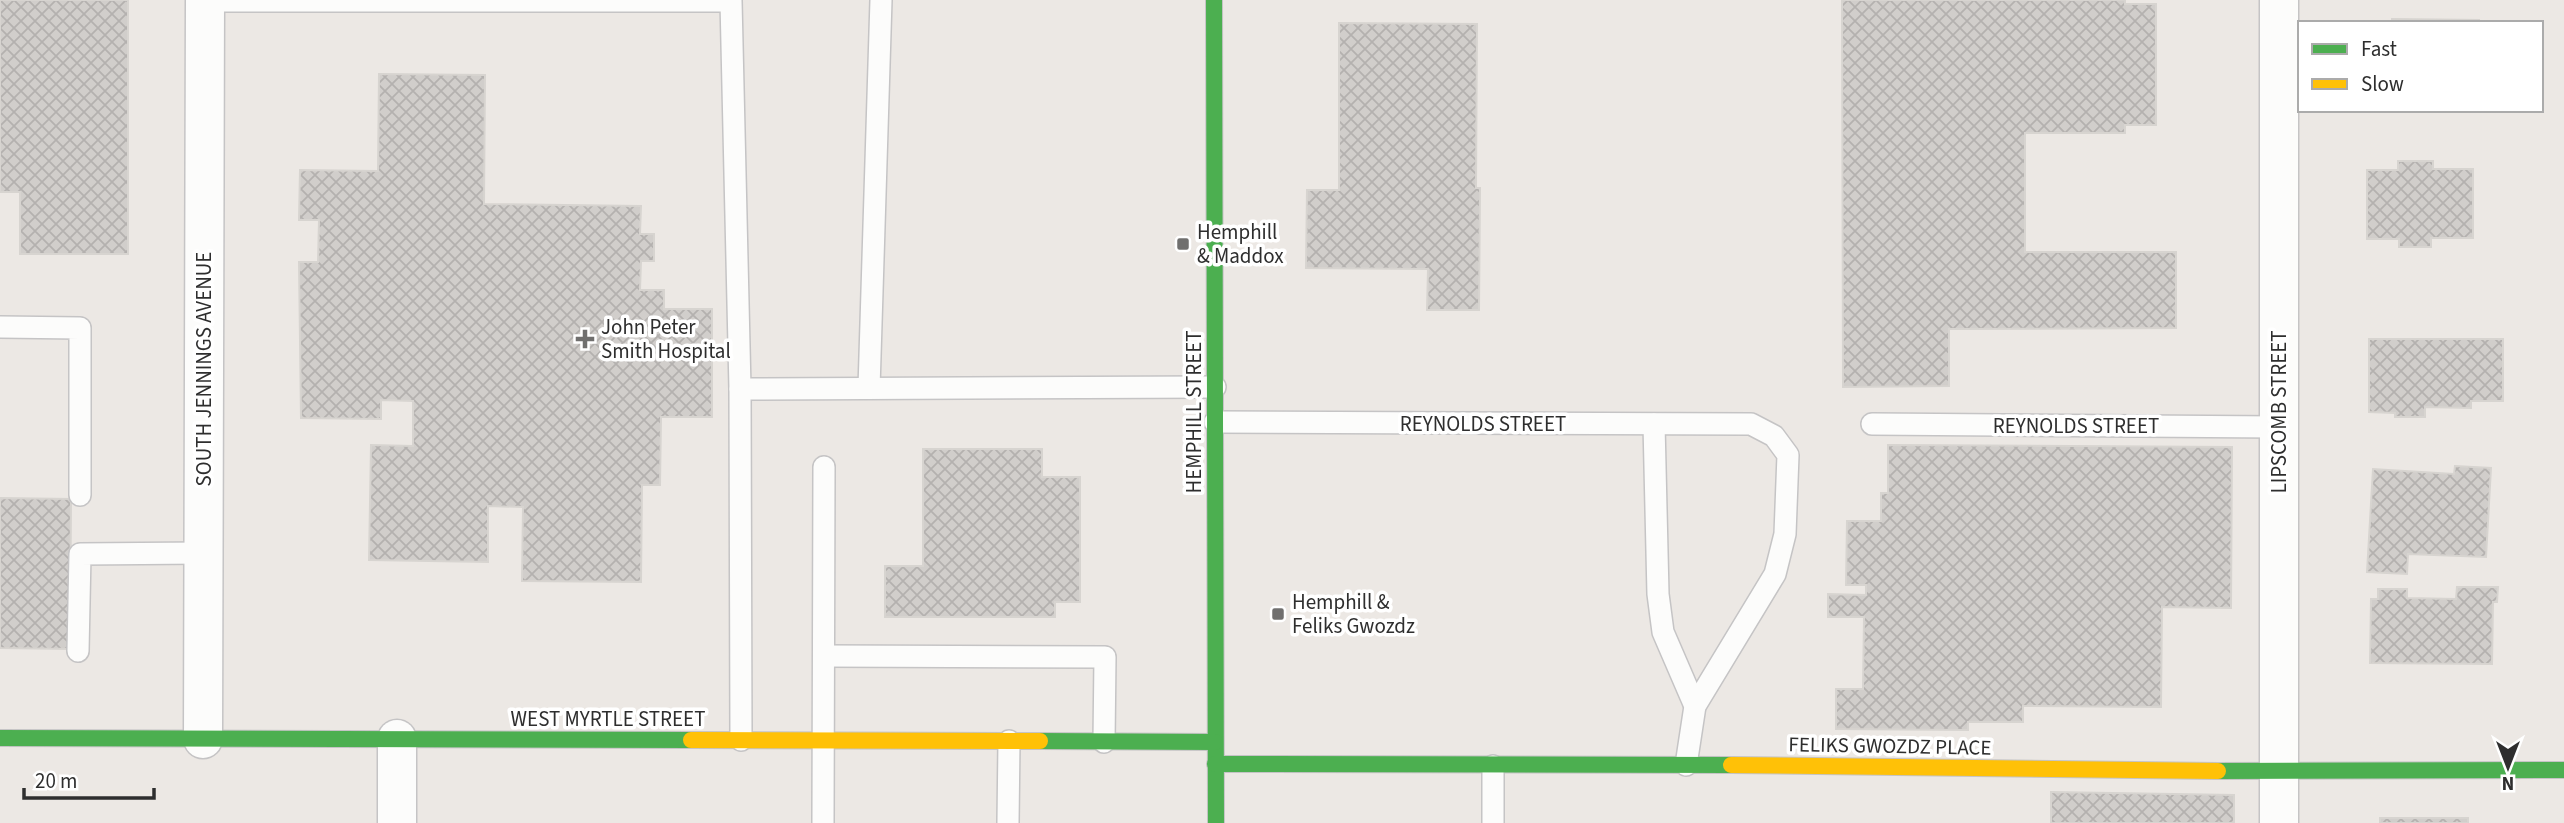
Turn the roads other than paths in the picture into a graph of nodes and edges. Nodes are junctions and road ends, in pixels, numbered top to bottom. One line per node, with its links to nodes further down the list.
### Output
1 (205, 0): 2 (lane); 16 (street, SOUTH JENNINGS AVENUE)
2 (697, 0): 9 (lane)
3 (881, 0): 8 (lane)
4 (1214, 0): 7 (street, HEMPHILL STREET)
5 (2279, 0): 13 (street, LIPSCOMB STREET)
6 (0, 327): 15 (lane)
7 (1215, 387): 8 (lane); 10 (street, HEMPHILL STREET)
8 (869, 388): 9 (lane)
9 (740, 389): 23 (lane)
10 (1215, 422): 11 (lane, REYNOLDS STREET); 27 (street, HEMPHILL STREET)
11 (1654, 424): 19 (lane); 19 (lane, REYNOLDS STREET)
12 (1872, 424): 13 (lane, REYNOLDS STREET)
13 (2279, 427): 32 (street, LIPSCOMB STREET)
14 (824, 467): 18 (lane)
15 (80, 495)
16 (203, 553): 17 (lane); 21 (street, SOUTH JENNINGS AVENUE)
17 (78, 651)
18 (824, 656): 24 (lane); 26 (lane)
19 (1695, 706): 29 (lane)
20 (0, 738): 21 (street, WEST MYRTLE STREET)
21 (203, 739): 22 (street, WEST MYRTLE STREET)
22 (397, 740): 23 (street, WEST MYRTLE STREET); 33 (street)
23 (741, 740): 24 (street, WEST MYRTLE STREET)
24 (824, 740): 25 (street, WEST MYRTLE STREET); 34 (lane)
25 (1009, 741): 26 (street, WEST MYRTLE STREET); 35 (lane)
26 (1104, 742): 27 (street, WEST MYRTLE STREET)
27 (1215, 742): 28 (street, HEMPHILL STREET)
28 (1215, 764): 30 (street, FELIKS GWOZDZ PLACE); 36 (street, HEMPHILL STREET)
29 (1686, 765): 30 (street, FELIKS GWOZDZ PLACE); 32 (street, FELIKS GWOZDZ PLACE)
30 (1493, 766): 37 (lane)
31 (2564, 770): 32 (street, FELIKS GWOZDZ PLACE)
32 (2279, 772): 38 (street, LIPSCOMB STREET)
33 (397, 823)
34 (823, 823)
35 (1008, 823)
36 (1216, 823)
37 (1493, 823)
38 (2279, 823)

